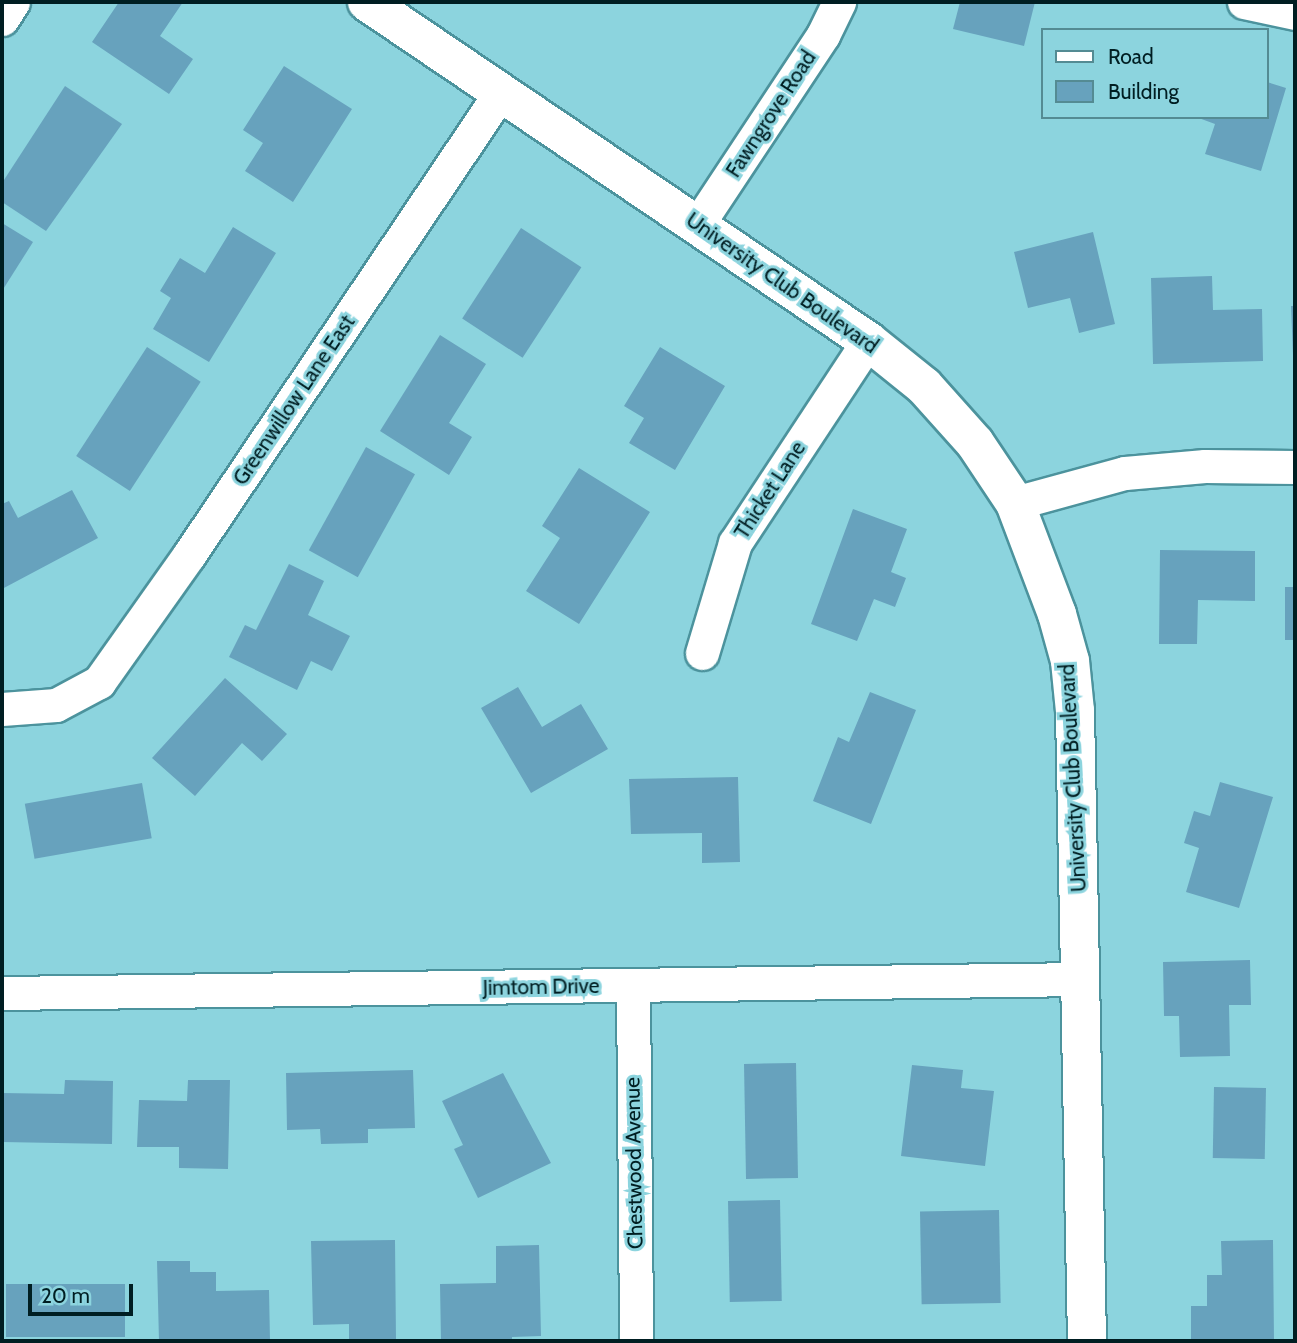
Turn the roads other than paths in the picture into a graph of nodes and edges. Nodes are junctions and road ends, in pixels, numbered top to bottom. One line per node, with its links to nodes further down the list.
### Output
1 (13, 2): 6 (street)
2 (367, 2): 7 (street, University Club Boulevard)
3 (839, 2): 8 (street, Fawngrove Road)
4 (1244, 2): 5 (street)
5 (1295, 13)
6 (2, 19)
7 (501, 92): 8 (street, University Club Boulevard); 13 (street, Greenwillow Lane East)
8 (698, 224): 9 (street, University Club Boulevard)
9 (867, 341): 11 (street, University Club Boulevard); 12 (street, Thicket Lane)
10 (1295, 467): 11 (street)
11 (1015, 503): 14 (street, University Club Boulevard)
12 (702, 653)
13 (2, 709)
14 (1080, 979): 15 (street, Jimtom Drive); 18 (street, University Club Boulevard)
15 (634, 985): 16 (street, Jimtom Drive); 17 (street, Chestwood Avenue)
16 (2, 993)
17 (636, 1341)
18 (1087, 1341)

